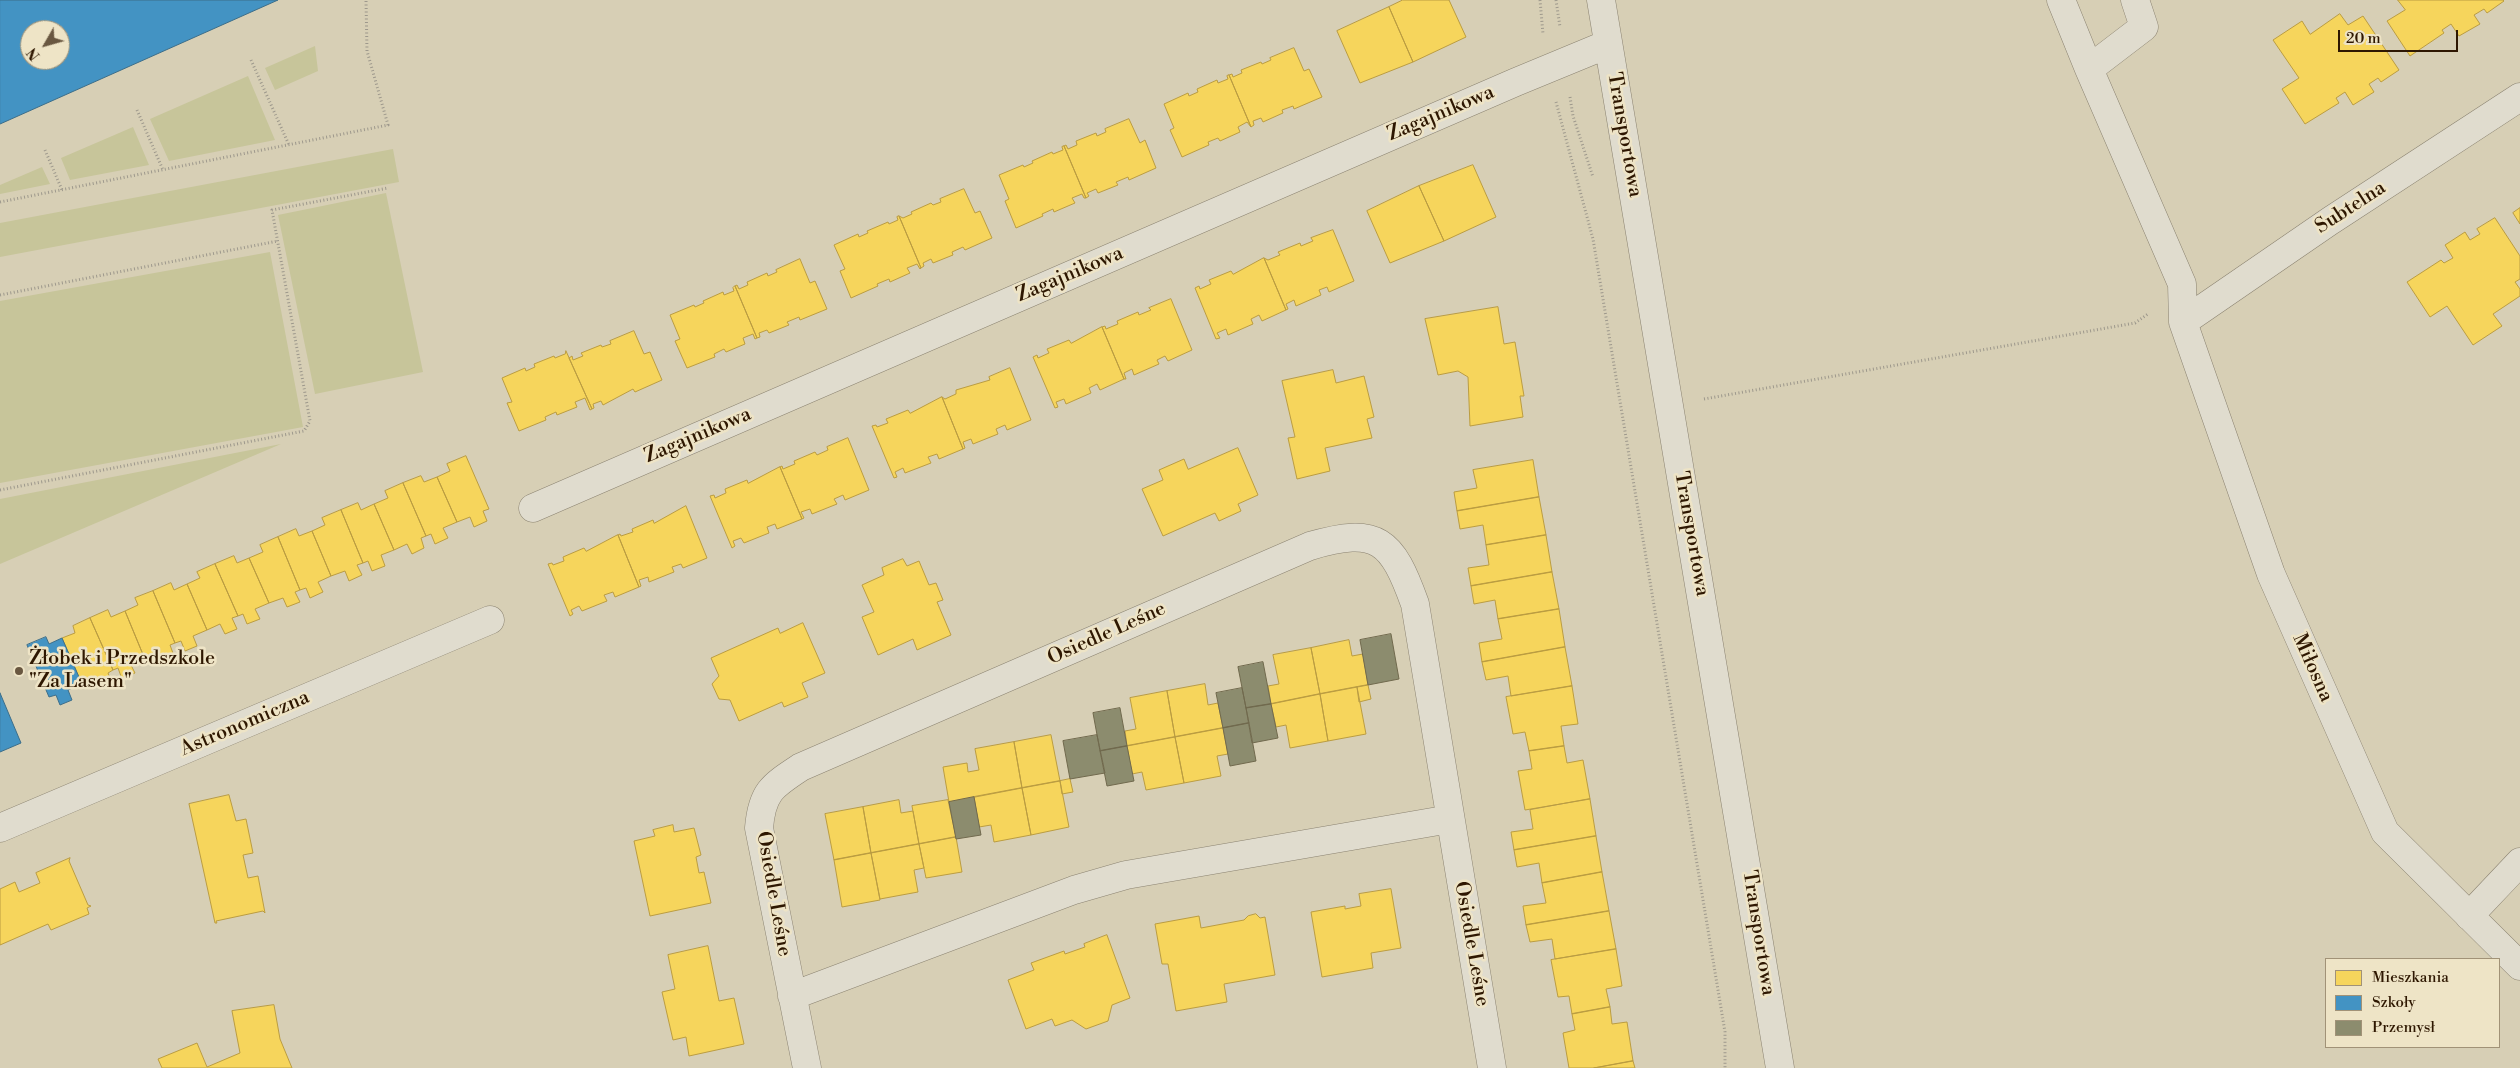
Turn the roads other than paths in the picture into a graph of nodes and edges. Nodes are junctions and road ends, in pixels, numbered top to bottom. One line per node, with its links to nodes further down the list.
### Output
1 (1601, 0): 4 (street, Transportowa)
2 (2061, 0): 5 (street, Miłosna)
3 (2136, 0): 5 (street)
4 (1608, 44): 8 (street, Zagajnikowa); 18 (street, Transportowa)
5 (2089, 69): 7 (street, Miłosna)
6 (2520, 98): 7 (street, Subtelna)
7 (2183, 322): 13 (street, Miłosna)
8 (533, 508)
9 (490, 620): 11 (street, Astronomiczna)
10 (1450, 819): 15 (street); 15 (street, Osiedle Leśne); 17 (street, Osiedle Leśne)
11 (0, 828)
12 (2520, 862): 13 (street)
13 (2468, 916): 14 (street, Miłosna)
14 (2520, 966)
15 (792, 996): 16 (street, Osiedle Leśne)
16 (808, 1068)
17 (1492, 1068)
18 (1780, 1068)

